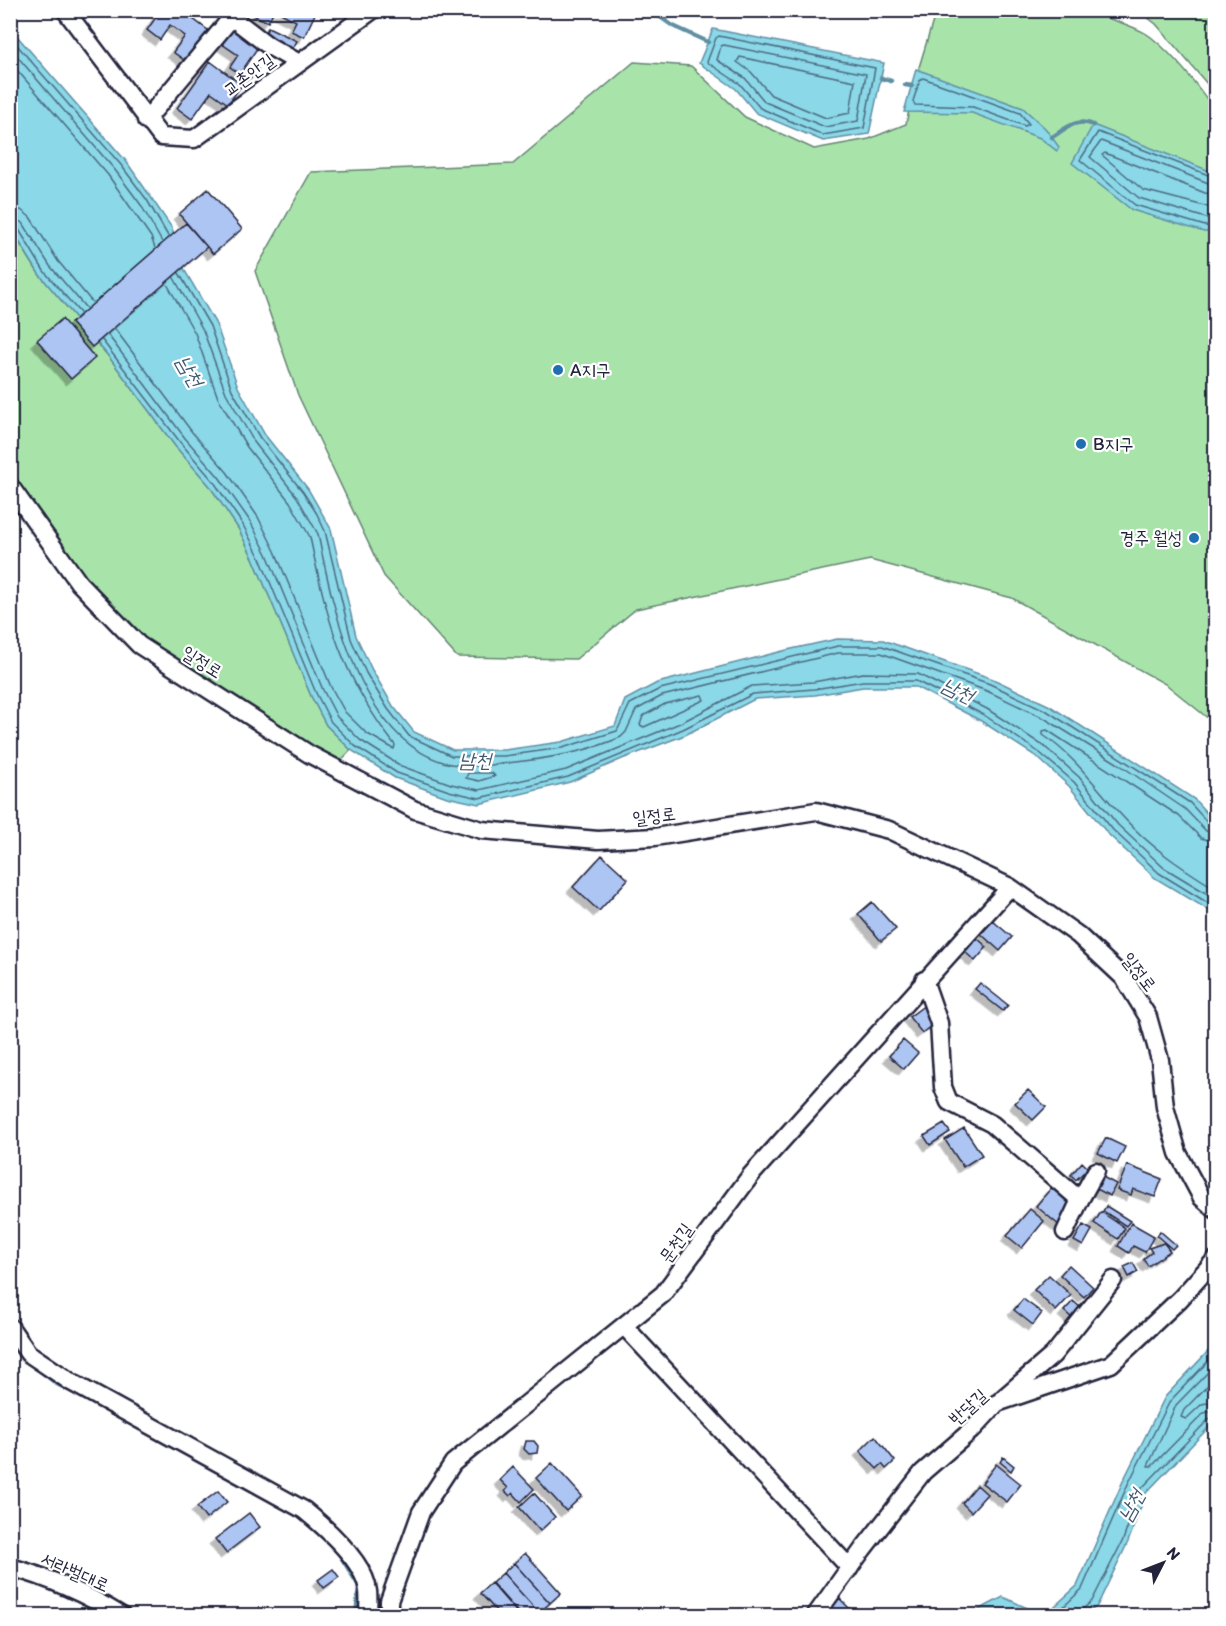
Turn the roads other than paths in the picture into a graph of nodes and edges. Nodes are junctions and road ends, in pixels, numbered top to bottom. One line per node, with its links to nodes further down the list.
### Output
1 (65, 10): 5 (street, 교촌안길)
2 (373, 10): 4 (street, 교촌안길)
3 (231, 13): 4 (street); 5 (street)
4 (299, 63): 5 (street, 교촌안길)
5 (146, 120)
6 (10, 486): 7 (street, 일정로)
7 (1010, 887): 8 (street, 문천길); 11 (street, 일정로)
8 (924, 981): 10 (street); 15 (street, 문천길)
9 (1096, 1171): 10 (street)
10 (1080, 1200): 12 (street)
11 (1215, 1210)
12 (1065, 1232)
13 (1215, 1259): 17 (street, 반달길)
14 (1113, 1280): 17 (street)
15 (624, 1326): 19 (street); 22 (street, 문천길)
16 (10, 1327): 21 (street)
17 (997, 1403): 19 (street, 반달길)
18 (10, 1568): 20 (street, 서라벌대로)
19 (850, 1568): 23 (street, 반달길)
20 (122, 1616)
21 (368, 1616)
22 (389, 1616)
23 (815, 1616)

